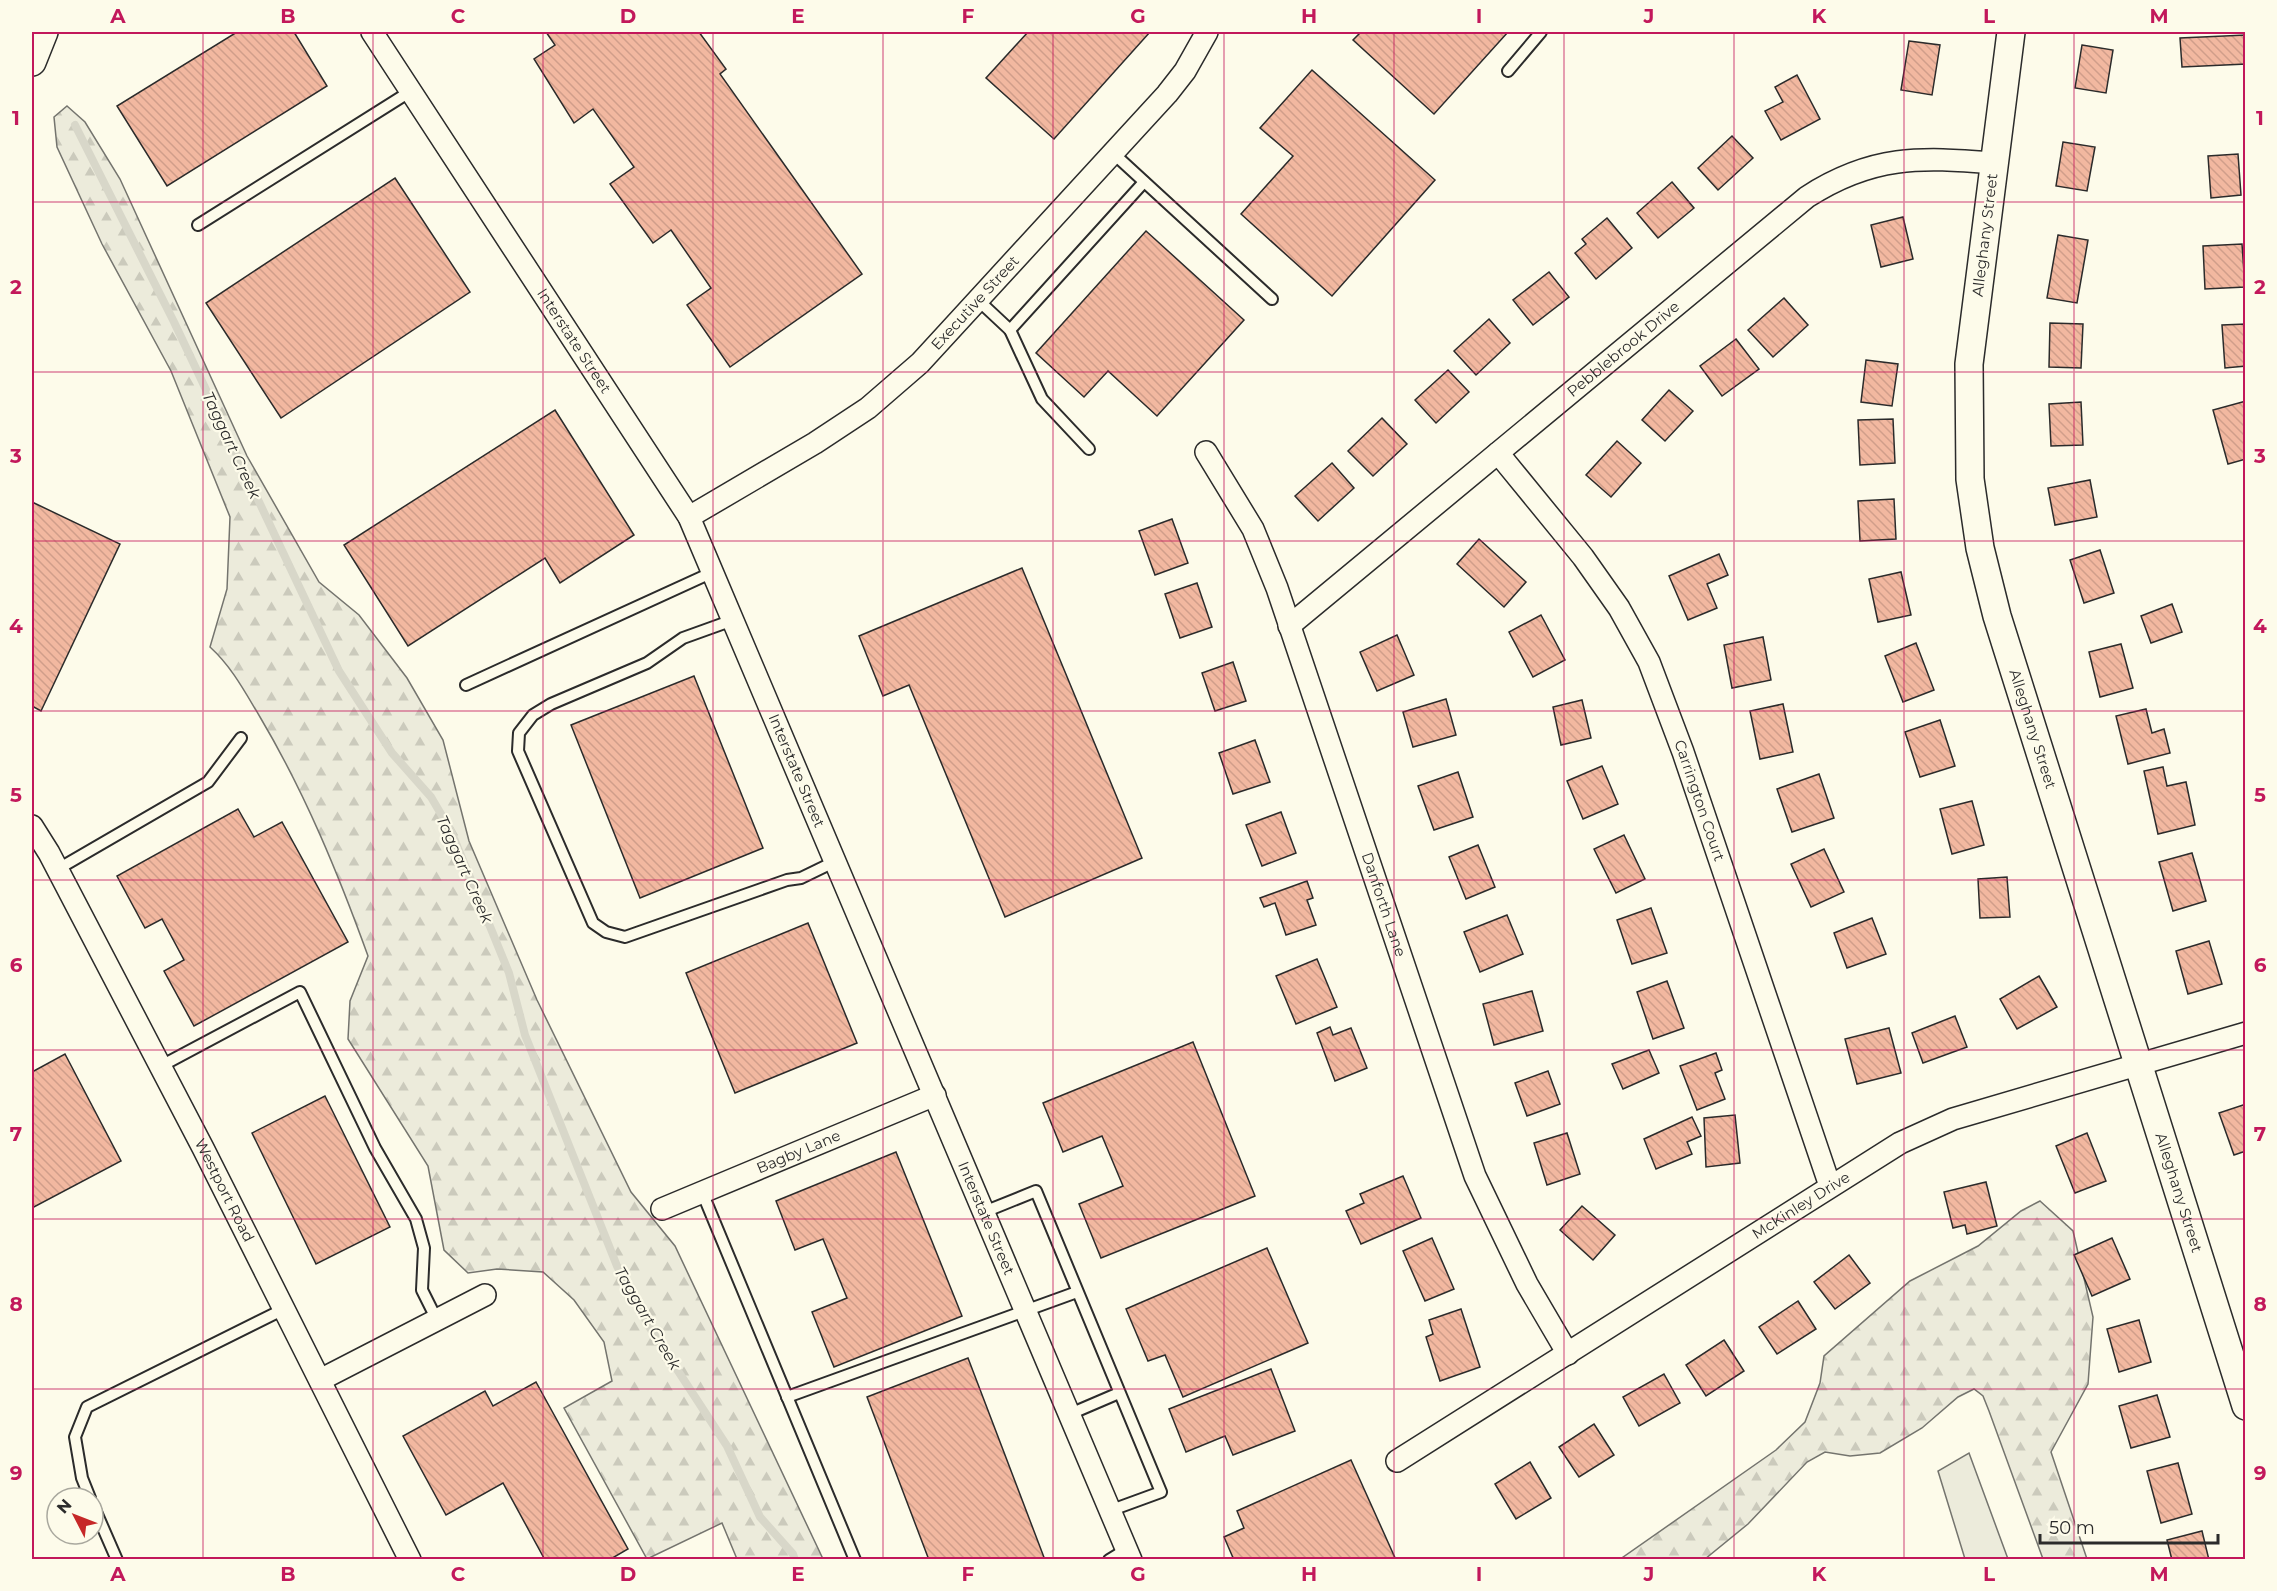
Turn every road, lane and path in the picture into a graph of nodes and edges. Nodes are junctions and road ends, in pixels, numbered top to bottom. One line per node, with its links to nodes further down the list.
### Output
1 (44, 32): 6 (street)
2 (372, 32): 8 (street, Interstate Street)
3 (1208, 32): 9 (street, Executive Street)
4 (1541, 32): 7 (lane)
5 (2011, 32): 10 (street, Alleghany Street)
6 (32, 62)
7 (1508, 71)
8 (411, 92): 12 (lane); 19 (street, Interstate Street)
9 (1113, 153): 11 (lane); 14 (street, Executive Street)
10 (1994, 163): 18 (street, Pebblebrook Drive); 29 (street, Alleghany Street)
11 (1144, 182): 13 (lane); 15 (lane)
12 (198, 225)
13 (1272, 299)
14 (979, 300): 15 (lane); 19 (street, Executive Street)
15 (1010, 330): 16 (lane)
16 (1089, 449)
17 (1206, 452): 22 (street, Danforth Lane)
18 (1498, 453): 22 (street, Pebblebrook Drive); 32 (street, Carrington Court)
19 (689, 517): 20 (street, Interstate Street)
20 (713, 572): 21 (street, Interstate Street); 23 (lane)
21 (733, 620): 26 (street, Interstate Street); 26 (lane)
22 (1289, 626): 41 (street, Danforth Lane)
23 (466, 685)
24 (241, 738): 27 (lane)
25 (32, 826): 27 (street, Westport Road)
26 (836, 861): 31 (street, Interstate Street)
27 (58, 869): 30 (street, Westport Road)
28 (2246, 1033): 29 (street, McKinley Drive)
29 (2138, 1064): 32 (street, McKinley Drive); 45 (street, Alleghany Street)
30 (160, 1066): 38 (street, Westport Road); 40 (lane)
31 (935, 1095): 33 (street, Bagby Lane); 35 (street, Interstate Street)
32 (1830, 1186): 41 (street, McKinley Drive)
33 (702, 1192): 34 (street, Bagby Lane); 44 (lane)
34 (662, 1209)
35 (984, 1212): 36 (lane); 39 (street, Interstate Street)
36 (1077, 1292): 39 (lane); 43 (lane)
37 (485, 1295): 40 (street)
38 (284, 1309): 42 (street, Westport Road); 48 (lane)
39 (1027, 1312): 44 (lane); 46 (street, Interstate Street)
40 (436, 1320): 42 (street)
41 (1568, 1354): 47 (street, McKinley Drive)
42 (320, 1380): 53 (street, Westport Road)
43 (1119, 1393): 46 (lane); 49 (lane)
44 (787, 1397): 54 (lane)
45 (2246, 1406)
46 (1070, 1414): 49 (street, Interstate Street)
47 (1397, 1461)
48 (85, 1486)
49 (1109, 1511): 51 (street, Interstate Street)
50 (105, 1532): 52 (lane)
51 (1122, 1556)
52 (117, 1560)
53 (410, 1560)
54 (855, 1560)

